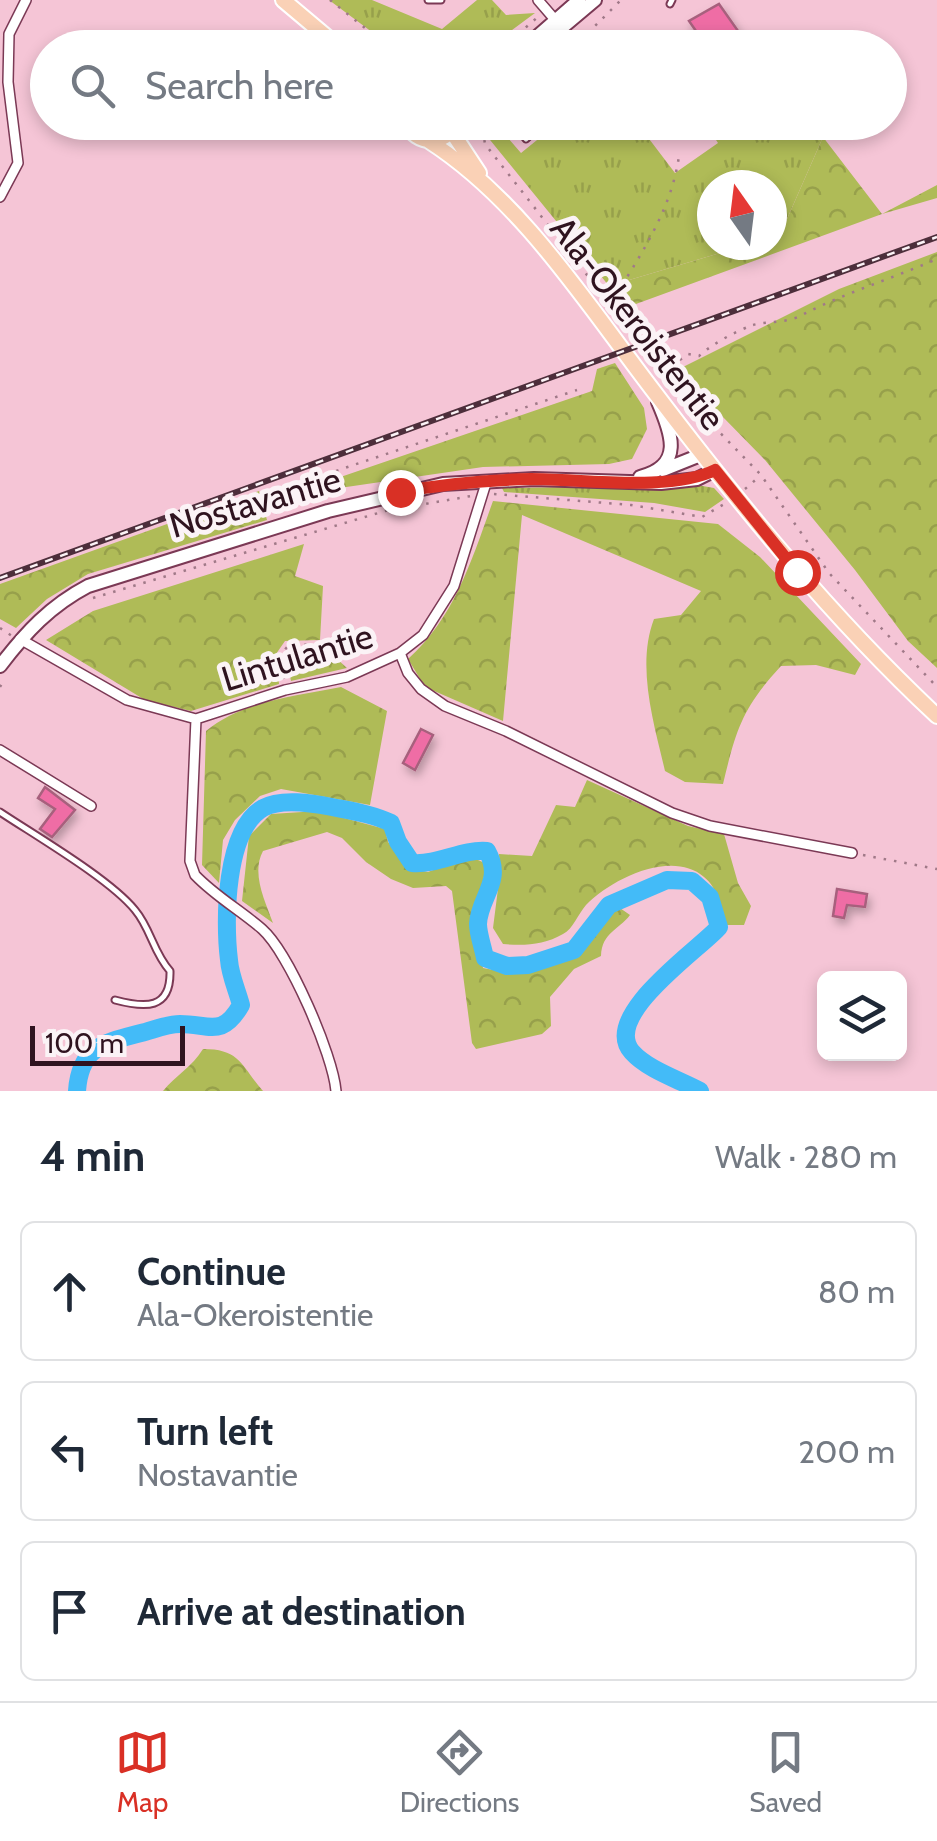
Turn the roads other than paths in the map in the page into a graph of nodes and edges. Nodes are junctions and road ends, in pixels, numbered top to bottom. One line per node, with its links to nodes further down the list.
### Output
1 (26, 0): 16 (street)
2 (283, 0): 9 (main road)
3 (428, 0): 4 (lane)
4 (441, 0)
5 (538, 0): 8 (street)
6 (578, 0): 8 (street)
7 (594, 0): 8 (street)
8 (555, 19): 10 (street); 11 (street)
9 (319, 30)
10 (543, 30)
11 (549, 30)
12 (436, 140): 14 (main road)
13 (462, 140): 15 (main road, Ala-Okeroistentie)
14 (429, 141): 15 (main road, Ala-Okeroistentie)
15 (491, 190): 17 (main road, Ala-Okeroistentie)
16 (0, 196)
17 (650, 386): 18 (main road, Ala-Okeroistentie); 20 (street)
18 (702, 454): 19 (main road, Ala-Okeroistentie); 20 (street, Nostavantie)
19 (715, 470): 21 (street, Nostavantie); 26 (main road, Ala-Okeroistentie)
20 (656, 473): 21 (street, Nostavantie)
21 (623, 480): 22 (street, Nostavantie)
22 (486, 487): 23 (street, Nostavantie); 24 (street, Lintulantie)
23 (20, 639): 25 (street, Nostavantie); 27 (street)
24 (400, 654): 27 (street, Lintulantie); 31 (street)
25 (4, 669)
26 (937, 716)
27 (196, 719): 33 (street, Lintulantie)
28 (0, 750): 29 (street)
29 (92, 806)
30 (0, 812): 32 (lane)
31 (852, 853)
32 (115, 1000)
33 (336, 1091)

